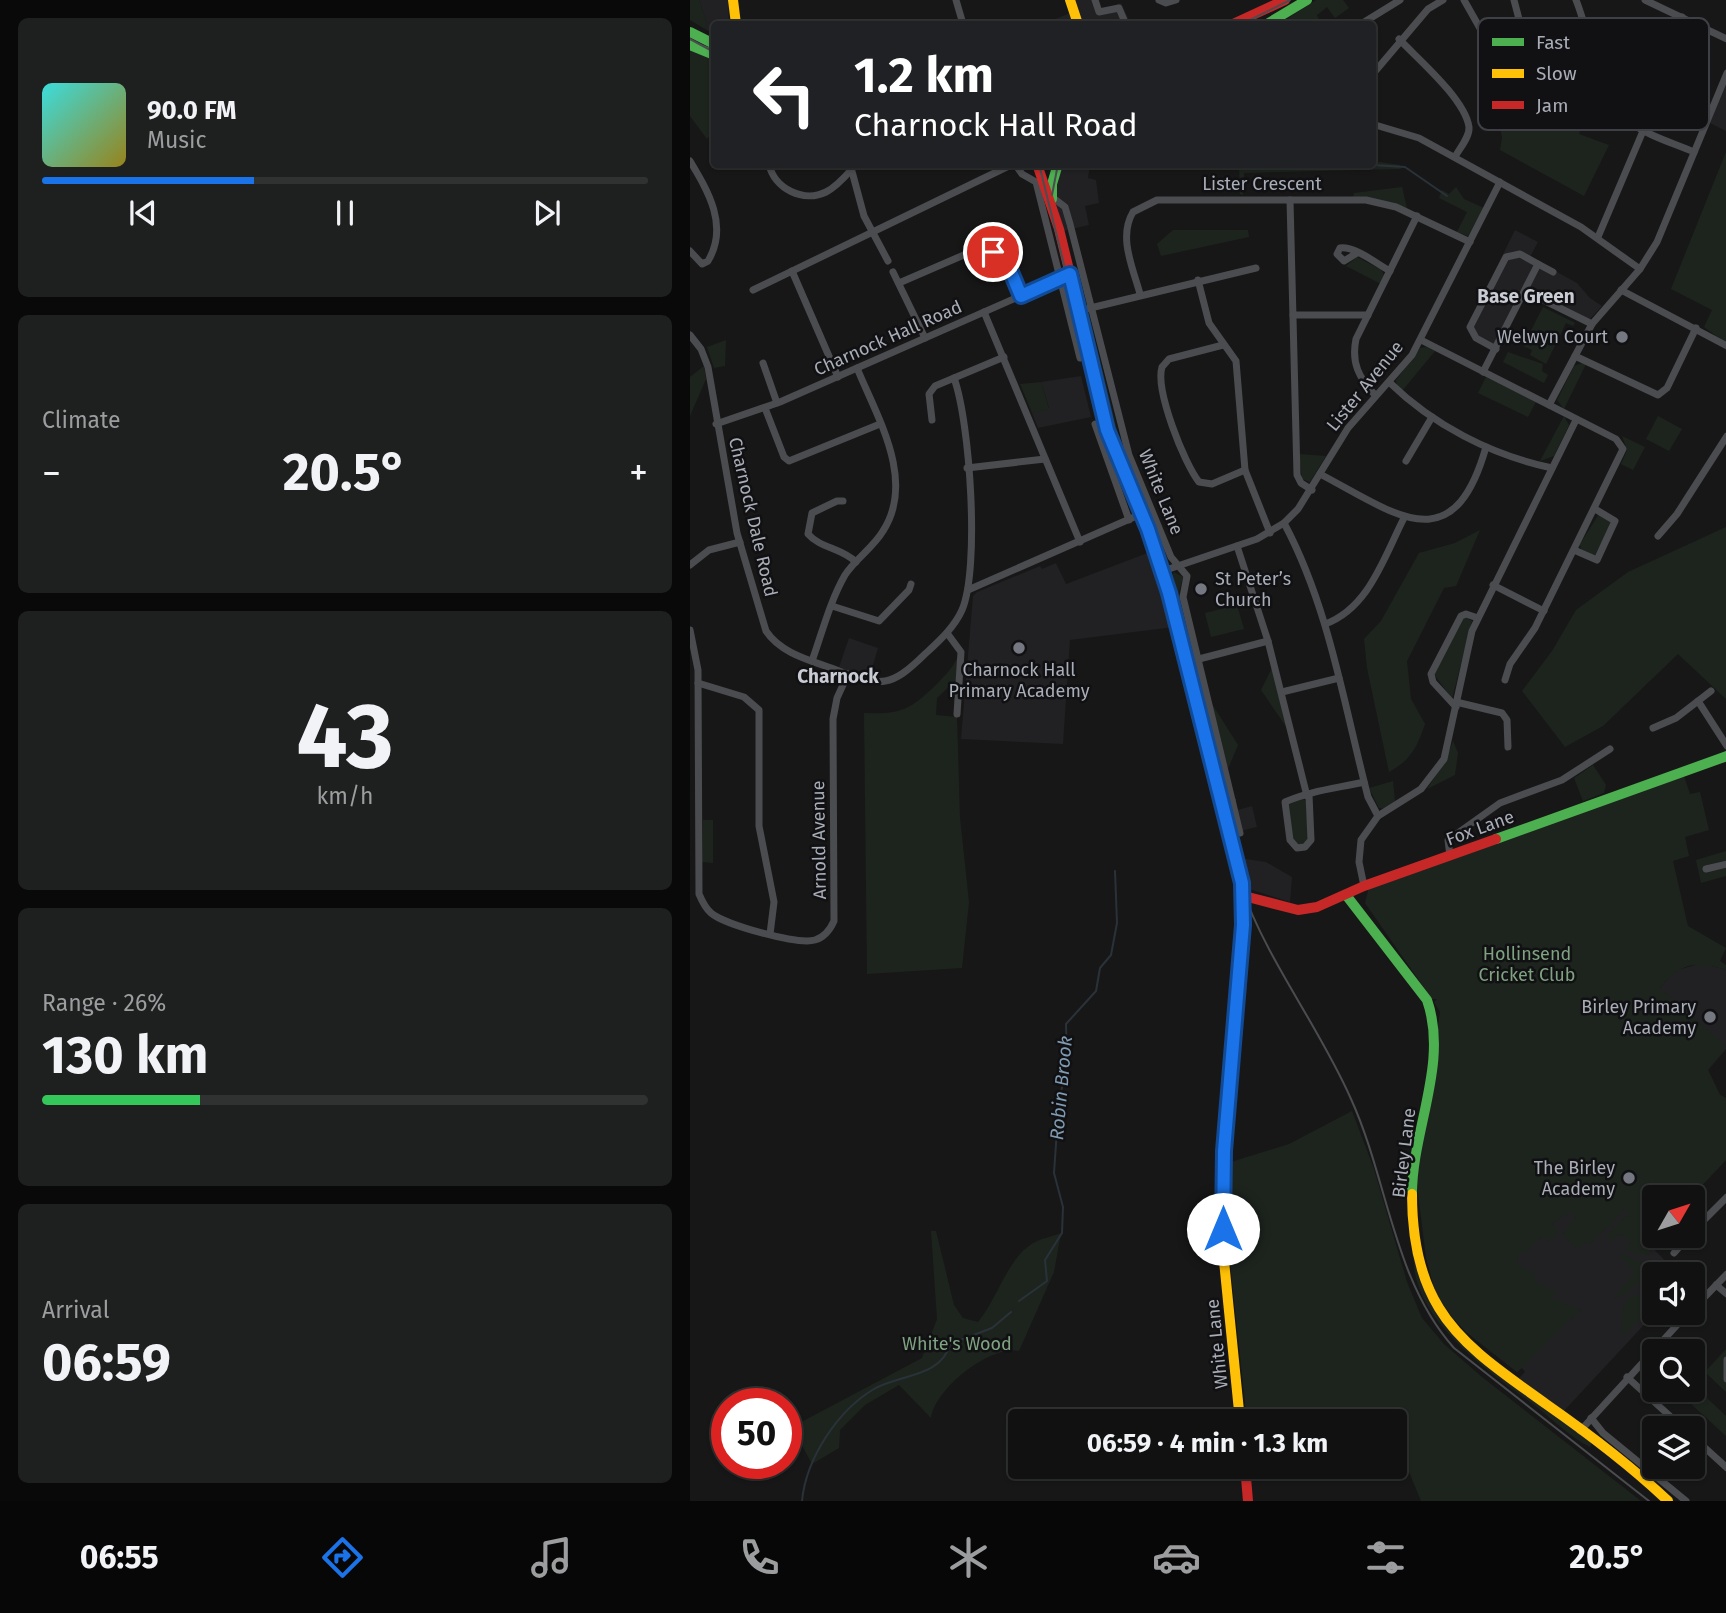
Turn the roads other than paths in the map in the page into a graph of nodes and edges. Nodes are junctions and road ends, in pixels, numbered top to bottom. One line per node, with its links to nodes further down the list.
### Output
1 (733, 0): 18 (main road)
2 (956, 0): 19 (street)
3 (1070, 0): 20 (main road)
4 (1095, 0): 21 (street)
5 (1176, 0): 14 (street)
6 (1286, 0): 22 (main road)
7 (1307, 0): 23 (main road)
8 (1400, 0): 24 (street)
9 (1443, 0): 28 (street)
10 (1464, 0): 25 (street)
11 (1514, 0): 16 (street)
12 (1577, 0): 17 (street)
13 (1645, 0): 15 (street)
14 (1163, 2)
15 (1682, 17)
16 (1519, 18)
17 (1585, 18)
18 (736, 21)
19 (963, 21)
20 (1077, 21)
21 (1121, 21)
22 (1240, 21)
23 (1272, 21)
24 (1366, 21)
25 (1478, 24)
26 (1709, 30): 29 (street)
27 (690, 32): 30 (main road)
28 (1399, 39): 33 (street); 40 (street)
29 (1727, 39)
30 (711, 42)
31 (690, 45): 32 (main road)
32 (711, 54)
33 (1376, 70)
34 (1727, 73): 35 (street)
35 (1709, 115)
36 (1376, 125): 40 (street)
37 (1702, 130): 39 (street)
38 (1643, 131): 39 (street); 55 (street)
39 (1693, 152): 62 (street)
40 (1455, 157): 49 (street)
41 (690, 161): 57 (street)
42 (771, 168): 43 (street)
43 (849, 168)
44 (850, 168): 54 (street)
45 (1006, 168): 54 (street)
46 (1017, 168): 67 (street, White Lane)
47 (1038, 168): 52 (main road, White Lane)
48 (1057, 168): 50 (main road)
49 (1500, 182): 55 (street); 56 (street, Lister Avenue)
50 (1052, 197): 52 (main road); 75 (street, White Lane)
51 (1290, 200): 53 (street, Lister Crescent); 73 (street, Lister Crescent); 78 (street)
52 (1054, 214): 67 (main road, White Lane)
53 (1417, 216): 56 (street, Lister Crescent); 64 (street)
54 (874, 231): 59 (street); 63 (street)
55 (1598, 237): 62 (street)
56 (1470, 242): 84 (street, Lister Avenue)
57 (690, 251)
58 (1357, 253): 64 (street)
59 (888, 261)
60 (1538, 264): 66 (street); 72 (street); 87 (street)
61 (1256, 268): 68 (street)
62 (1640, 269): 71 (street)
63 (792, 271): 70 (street); 94 (street)
64 (1390, 271): 79 (street)
65 (893, 272): 69 (street)
66 (1553, 272)
67 (1066, 276): 74 (street, Charnock Hall Road); 76 (main road, White Lane); 90 (street, White Lane)
68 (1198, 280): 73 (street); 85 (street)
69 (899, 283): 74 (street); 83 (street)
70 (753, 290)
71 (1621, 290): 80 (street); 81 (street)
72 (1525, 291): 80 (street); 87 (street)
73 (1140, 294): 75 (street)
74 (1021, 296): 77 (street, Charnock Hall Road)
75 (1090, 307): 76 (street); 130 (street, White Lane)
76 (1078, 311): 118 (main road, White Lane)
77 (984, 312): 83 (street, Charnock Hall Road); 89 (street)
78 (1293, 315): 79 (street); 115 (street)
79 (1368, 315): 97 (street)
80 (1592, 324): 88 (street)
81 (1696, 328): 86 (street); 88 (street)
82 (690, 335): 104 (street, Charnock Dale Road)
83 (925, 338): 92 (street, Charnock Hall Road)
84 (1421, 340): 93 (street); 96 (street, Lister Avenue)
85 (1223, 345): 113 (street); 113 (street)
86 (1727, 346)
87 (1496, 349): 93 (street)
88 (1575, 356): 99 (street)
89 (1004, 357): 95 (street); 109 (street)
90 (1080, 358)
91 (764, 363): 98 (street)
92 (857, 368): 94 (street, Charnock Hall Road); 105 (street)
93 (1483, 372): 99 (street)
94 (838, 377): 98 (street, Charnock Hall Road)
95 (954, 378): 102 (street); 111 (street, Charnock Dale Road)
96 (1389, 382): 97 (street, Lister Avenue); 101 (street)
97 (1375, 395): 114 (street, Lister Avenue)
98 (777, 403): 100 (street, Charnock Hall Road)
99 (1549, 405): 103 (street)
100 (765, 408): 104 (street, Charnock Hall Road); 105 (street)
101 (1432, 417): 108 (street); 110 (street)
102 (932, 420)
103 (1576, 420): 112 (street); 117 (street)
104 (716, 424): 124 (street, Charnock Dale Road)
105 (880, 424): 128 (street)
106 (1095, 424): 120 (street)
107 (1727, 436): 123 (street)
108 (1486, 447): 112 (street); 119 (street)
109 (1045, 459): 111 (street); 125 (street)
110 (1406, 461)
111 (967, 468): 134 (street, Charnock Dale Road)
112 (1552, 468): 133 (street)
113 (1245, 470): 122 (street)
114 (1320, 474): 115 (street, Lister Avenue); 119 (street)
115 (1312, 489): 121 (street, Lister Avenue)
116 (843, 501): 128 (street)
117 (1595, 509): 127 (street); 127 (street)
118 (1141, 514): 120 (street); 131 (main road, White Lane)
119 (1404, 518): 138 (street)
120 (1129, 520): 125 (street)
121 (1284, 523): 122 (street, Lister Avenue); 138 (street)
122 (1270, 533): 126 (street, Lister Avenue)
123 (1658, 536)
124 (740, 542): 129 (street); 144 (street, Charnock Dale Road)
125 (1080, 542): 134 (street)
126 (1237, 546): 130 (street, Lister Avenue); 141 (street)
127 (1574, 550): 136 (street)
128 (856, 562): 135 (street)
129 (690, 565)
130 (1179, 566): 131 (street, Lister Avenue); 142 (street, White Lane)
131 (1162, 571): 164 (main road, White Lane)
132 (911, 584): 135 (street)
133 (1493, 585): 136 (street); 137 (street)
134 (968, 590): 140 (street, Charnock Dale Road)
135 (832, 606): 144 (street)
136 (1544, 611): 145 (street)
137 (1478, 618): 153 (street); 153 (street)
138 (1325, 624): 147 (street)
139 (690, 630): 149 (street, Arnold Avenue)
140 (947, 633): 146 (street, Charnock Dale Road); 154 (street)
141 (1268, 641): 142 (street); 151 (street)
142 (1199, 659): 163 (street, White Lane)
143 (1501, 659): 145 (street)
144 (812, 661): 146 (street, Charnock Dale Road)
145 (1510, 664): 148 (street)
146 (848, 674): 174 (street, Arnold Avenue)
147 (1339, 678): 151 (street); 161 (street)
148 (1505, 680)
149 (698, 683): 156 (street, Arnold Avenue); 174 (street)
150 (1711, 691): 152 (street)
151 (1282, 692): 162 (street)
152 (1698, 701): 155 (street); 157 (street)
153 (1456, 705): 158 (street); 165 (street)
154 (957, 714)
155 (1653, 729)
156 (694, 732): 167 (street, Arnold Avenue)
157 (1727, 746)
158 (1508, 747)
159 (1610, 749): 168 (street)
160 (1727, 756): 168 (main road, Fox Lane)
161 (1364, 782): 162 (street); 165 (street)
162 (1308, 795): 162 (street)
163 (1232, 800): 164 (street); 166 (street, White Lane)
164 (1222, 807): 173 (main road, White Lane)
165 (1378, 816): 171 (street)
166 (1240, 833)
167 (694, 842): 174 (street, Arnold Avenue)
168 (1450, 856): 171 (main road, Fox Lane)
169 (1727, 864): 170 (street)
170 (1706, 869)
171 (1364, 886): 172 (main road, Fox Lane)
172 (1346, 895): 173 (main road, Fox Lane); 190 (main road, Birley Lane)
173 (1245, 896): 187 (main road, White Lane)
174 (770, 934)
175 (1727, 1197): 176 (street)
176 (1705, 1219)
177 (1678, 1248): 178 (street)
178 (1674, 1253)
179 (1727, 1274): 180 (street)
180 (1716, 1284): 181 (street); 182 (street)
181 (1727, 1294)
182 (1705, 1296)
183 (1677, 1325): 185 (street)
184 (1727, 1360): 186 (street)
185 (1627, 1377): 188 (street); 189 (street)
186 (1727, 1379)
187 (1240, 1409)
188 (1670, 1416)
189 (1591, 1418): 190 (street); 196 (street)
190 (1580, 1431): 195 (main road, Birley Lane)
191 (1705, 1448): 192 (street)
192 (1727, 1468)
193 (1246, 1479): 194 (main road)
194 (1248, 1501)
195 (1668, 1501)
196 (1686, 1501)

